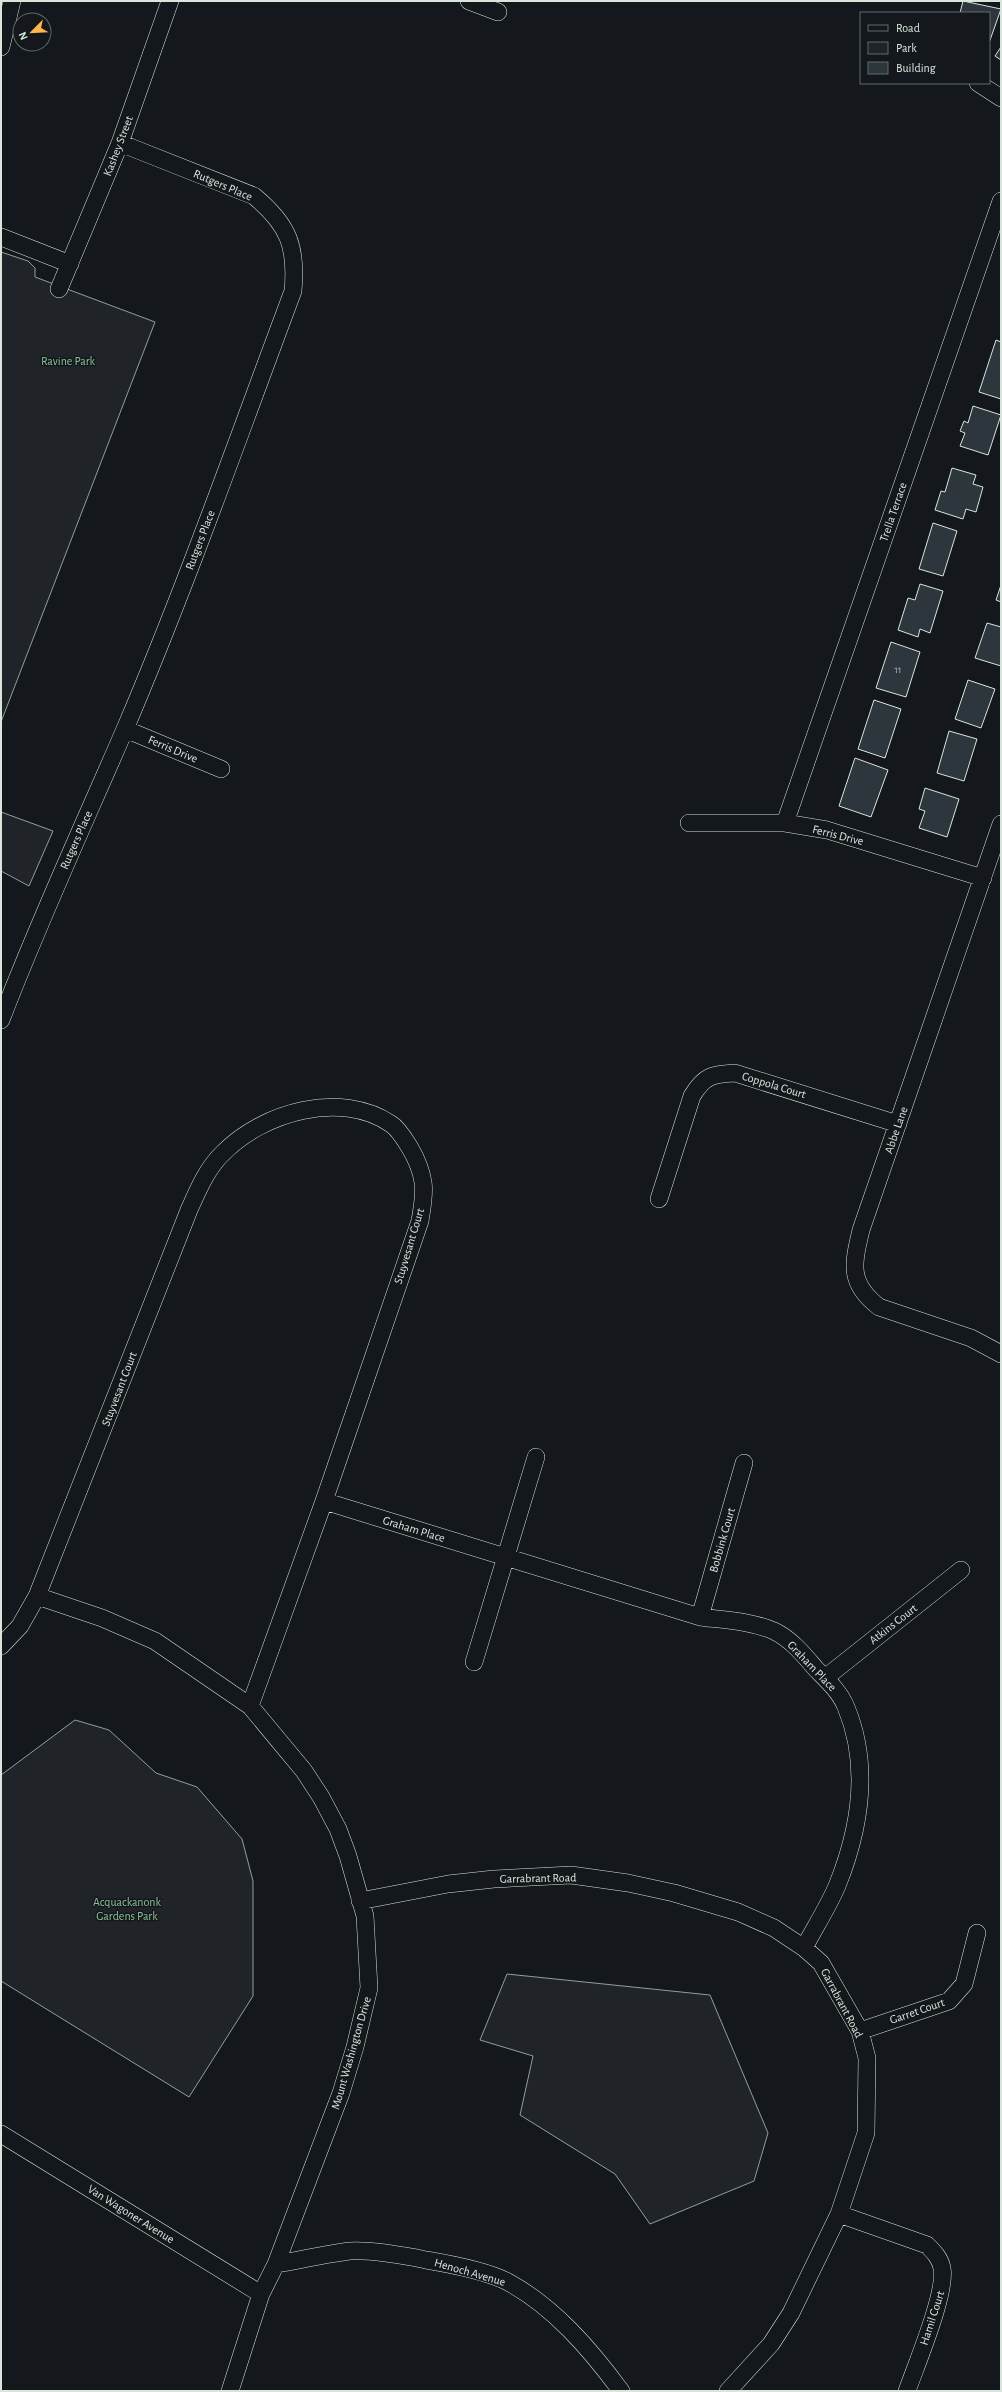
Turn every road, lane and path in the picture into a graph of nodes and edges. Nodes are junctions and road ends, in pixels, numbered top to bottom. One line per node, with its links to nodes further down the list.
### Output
1 (12, 1): 5 (street)
2 (170, 1): 8 (street, Kashey Street)
3 (469, 1): 4 (street)
4 (498, 12)
5 (1, 47)
6 (980, 84): 7 (street)
7 (1001, 98)
8 (120, 143): 11 (street, Kashey Street); 13 (street, Rutgers Place)
9 (1001, 201): 16 (street, Trella Terrace)
10 (1, 237): 11 (street)
11 (70, 264): 12 (street, Kashey Street)
12 (59, 289)
13 (125, 729): 14 (street, Ferris Drive); 19 (street, Rutgers Place)
14 (221, 769)
15 (689, 823): 16 (street, Ferris Drive)
16 (785, 823): 18 (street, Ferris Drive)
17 (1001, 824): 18 (street, Abbe Lane)
18 (983, 878): 20 (street, Abbe Lane)
19 (1, 1020)
20 (898, 1124): 21 (street, Coppola Court); 22 (street, Abbe Lane)
21 (659, 1199)
22 (1001, 1354)
23 (536, 1457): 26 (street)
24 (744, 1463): 29 (street, Bobbink Court)
25 (324, 1501): 26 (street, Graham Place); 28 (street, Stuyvesant Court); 33 (street, Stuyvesant Court)
26 (505, 1558): 29 (street, Graham Place); 31 (street)
27 (961, 1570): 32 (street, Atkins Court)
28 (37, 1596): 30 (street, Stuyvesant Court); 33 (street, Mount Washington Drive)
29 (700, 1617): 32 (street, Graham Place)
30 (1, 1646)
31 (474, 1662)
32 (825, 1678): 36 (street, Graham Place)
33 (250, 1706): 34 (street, Mount Washington Drive)
34 (360, 1901): 36 (street, Garrabrant Road); 40 (street, Mount Washington Drive)
35 (978, 1933): 37 (street, Garret Court)
36 (804, 1948): 37 (street, Garrabrant Road)
37 (860, 2031): 39 (street, Garrabrant Road)
38 (1, 2134): 41 (street, Van Wagoner Avenue)
39 (839, 2214): 44 (street, Garrabrant Road); 45 (street, Hamil Court)
40 (276, 2264): 41 (street, Mount Washington Drive); 43 (street, Henoch Avenue)
41 (261, 2294): 42 (street, Mount Washington Drive)
42 (230, 2391)
43 (621, 2391)
44 (728, 2391)
45 (907, 2391)

